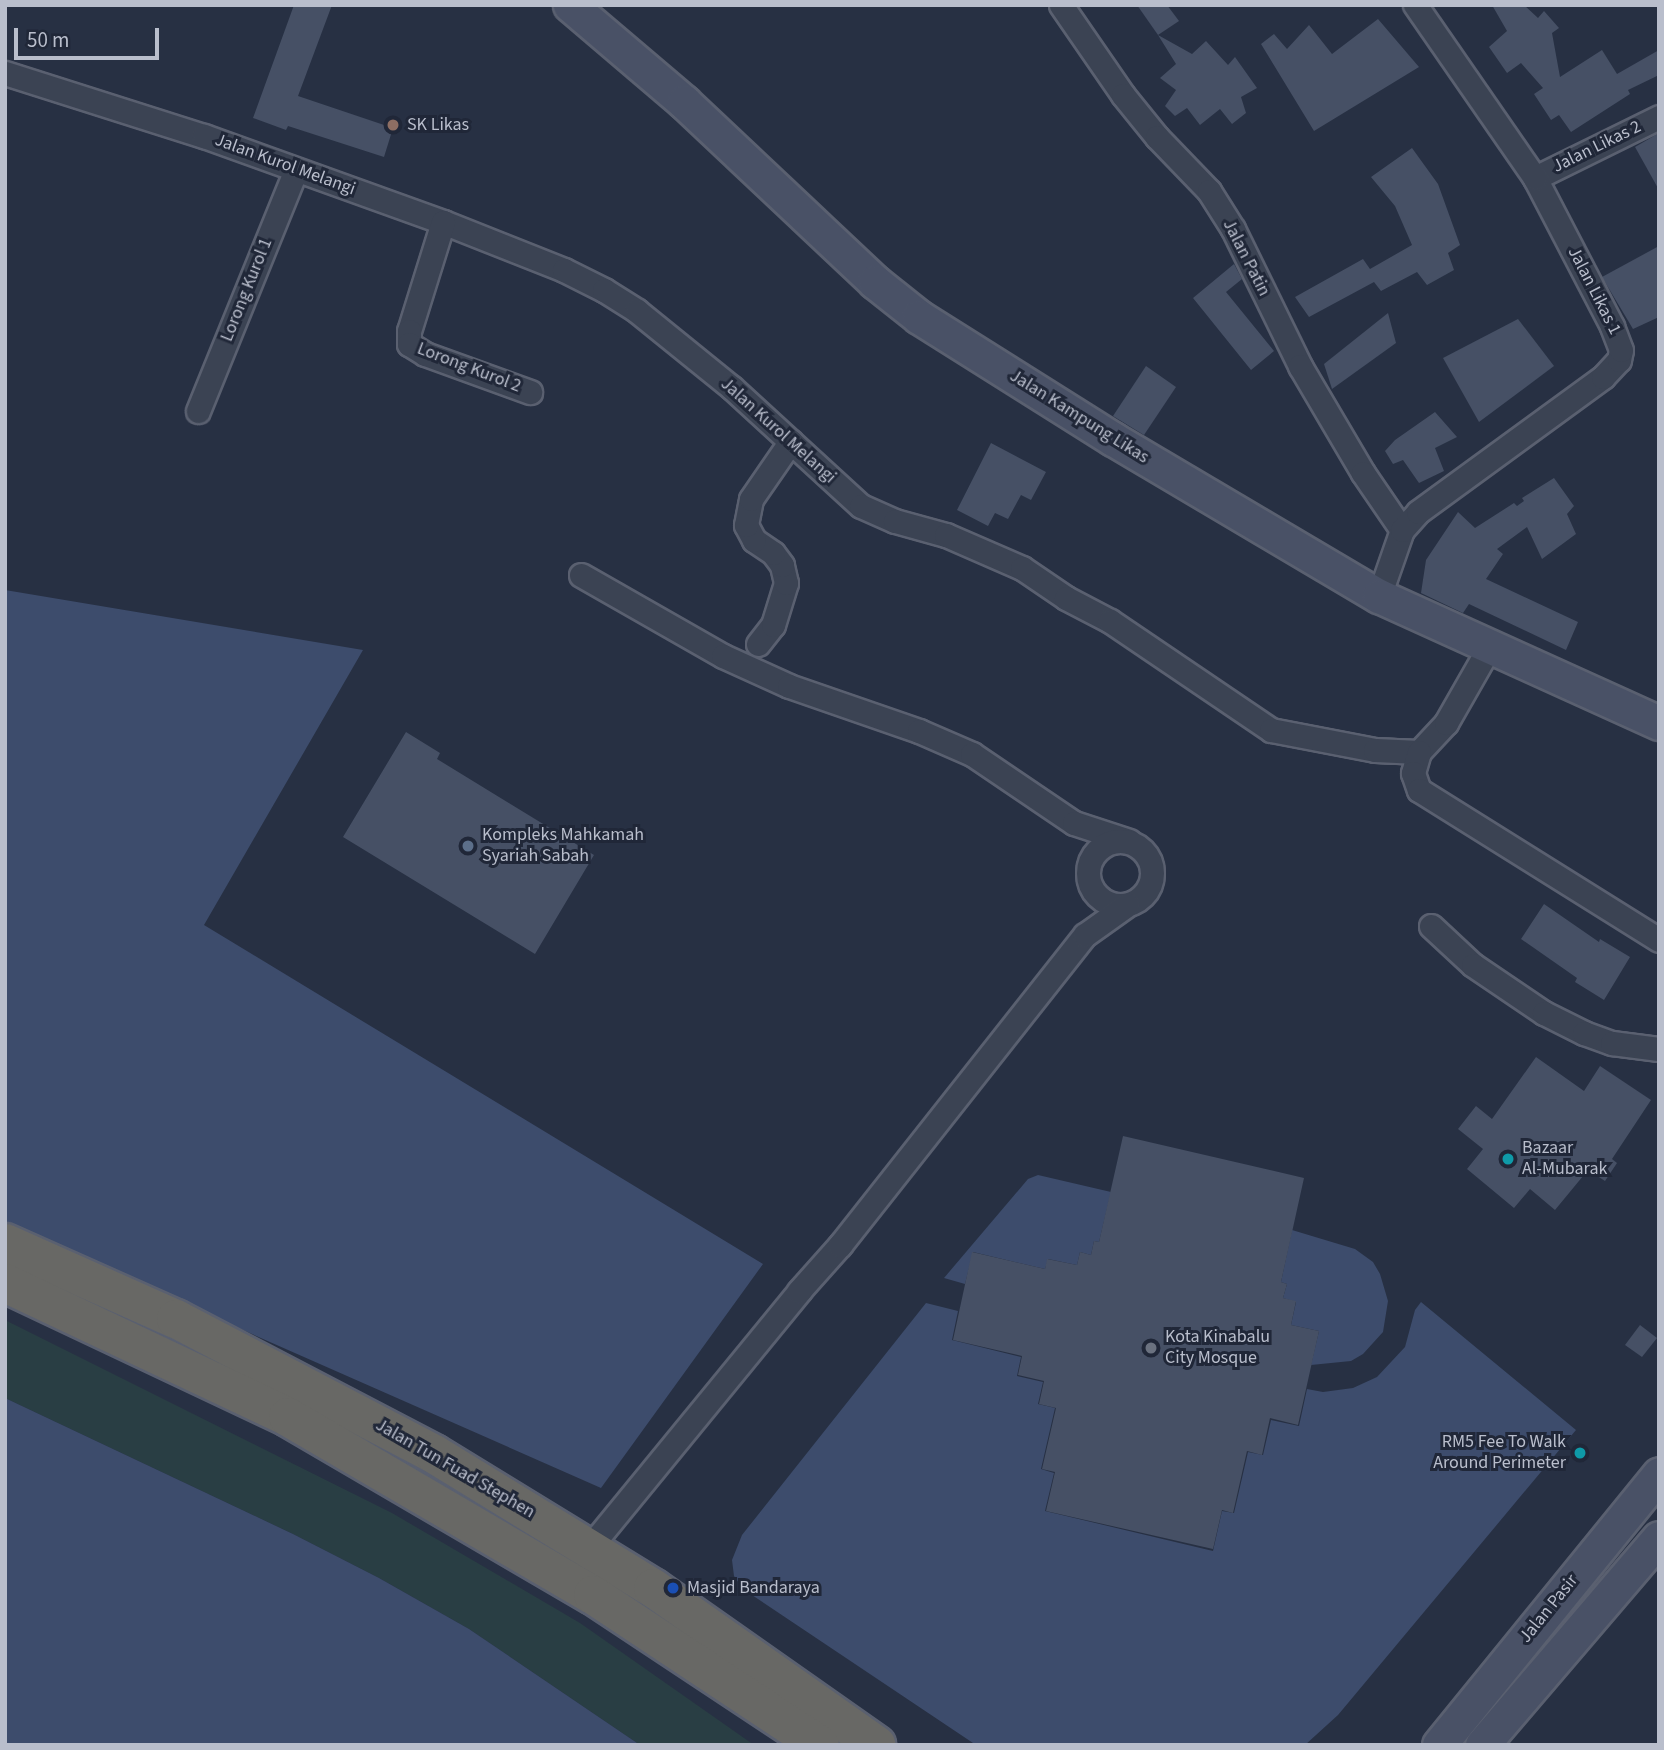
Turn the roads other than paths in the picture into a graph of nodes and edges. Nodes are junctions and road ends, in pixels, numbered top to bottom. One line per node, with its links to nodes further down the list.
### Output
1 (570, 5): 14 (main road, Jalan Kampung Likas)
2 (1061, 5): 12 (street, Jalan Patin)
3 (1415, 5): 7 (street, Jalan Likas 1)
4 (5, 73): 6 (street, Jalan Kurol Melangi)
5 (1659, 117): 7 (street, Jalan Likas 2)
6 (296, 170): 8 (street, Jalan Kurol Melangi); 10 (street, Lorong Kurol 1)
7 (1535, 178): 12 (street, Jalan Likas 1)
8 (443, 222): 9 (street, Lorong Kurol 2); 11 (street, Jalan Kurol Melangi)
9 (530, 392)
10 (198, 411)
11 (791, 441): 15 (street); 18 (street, Jalan Kurol Melangi)
12 (1402, 530): 14 (street, Jalan Likas 1)
13 (581, 575): 19 (street)
14 (1379, 596): 16 (main road, Jalan Kampung Likas)
15 (758, 644)
16 (1490, 646): 17 (main road, Jalan Kampung Likas); 18 (street)
17 (1659, 723)
18 (1419, 752): 25 (street)
19 (1074, 823): 20 (street); 21 (street)
20 (1129, 841): 21 (street); 22 (street)
21 (1089, 877): 22 (street); 24 (street)
22 (1126, 905): 24 (street)
23 (1431, 926): 26 (street)
24 (1085, 935): 31 (street)
25 (1659, 940)
26 (1659, 1049)
27 (5, 1243): 31 (highway, Jalan Tun Fuad Stephen)
28 (5, 1283): 32 (highway)
29 (1659, 1474): 34 (main road, Jalan Pasir)
30 (1659, 1538): 35 (main road, Jalan Pasir)
31 (589, 1548): 33 (highway, Jalan Tun Fuad Stephen)
32 (817, 1743)
33 (876, 1745)
34 (1439, 1745)
35 (1482, 1745)

